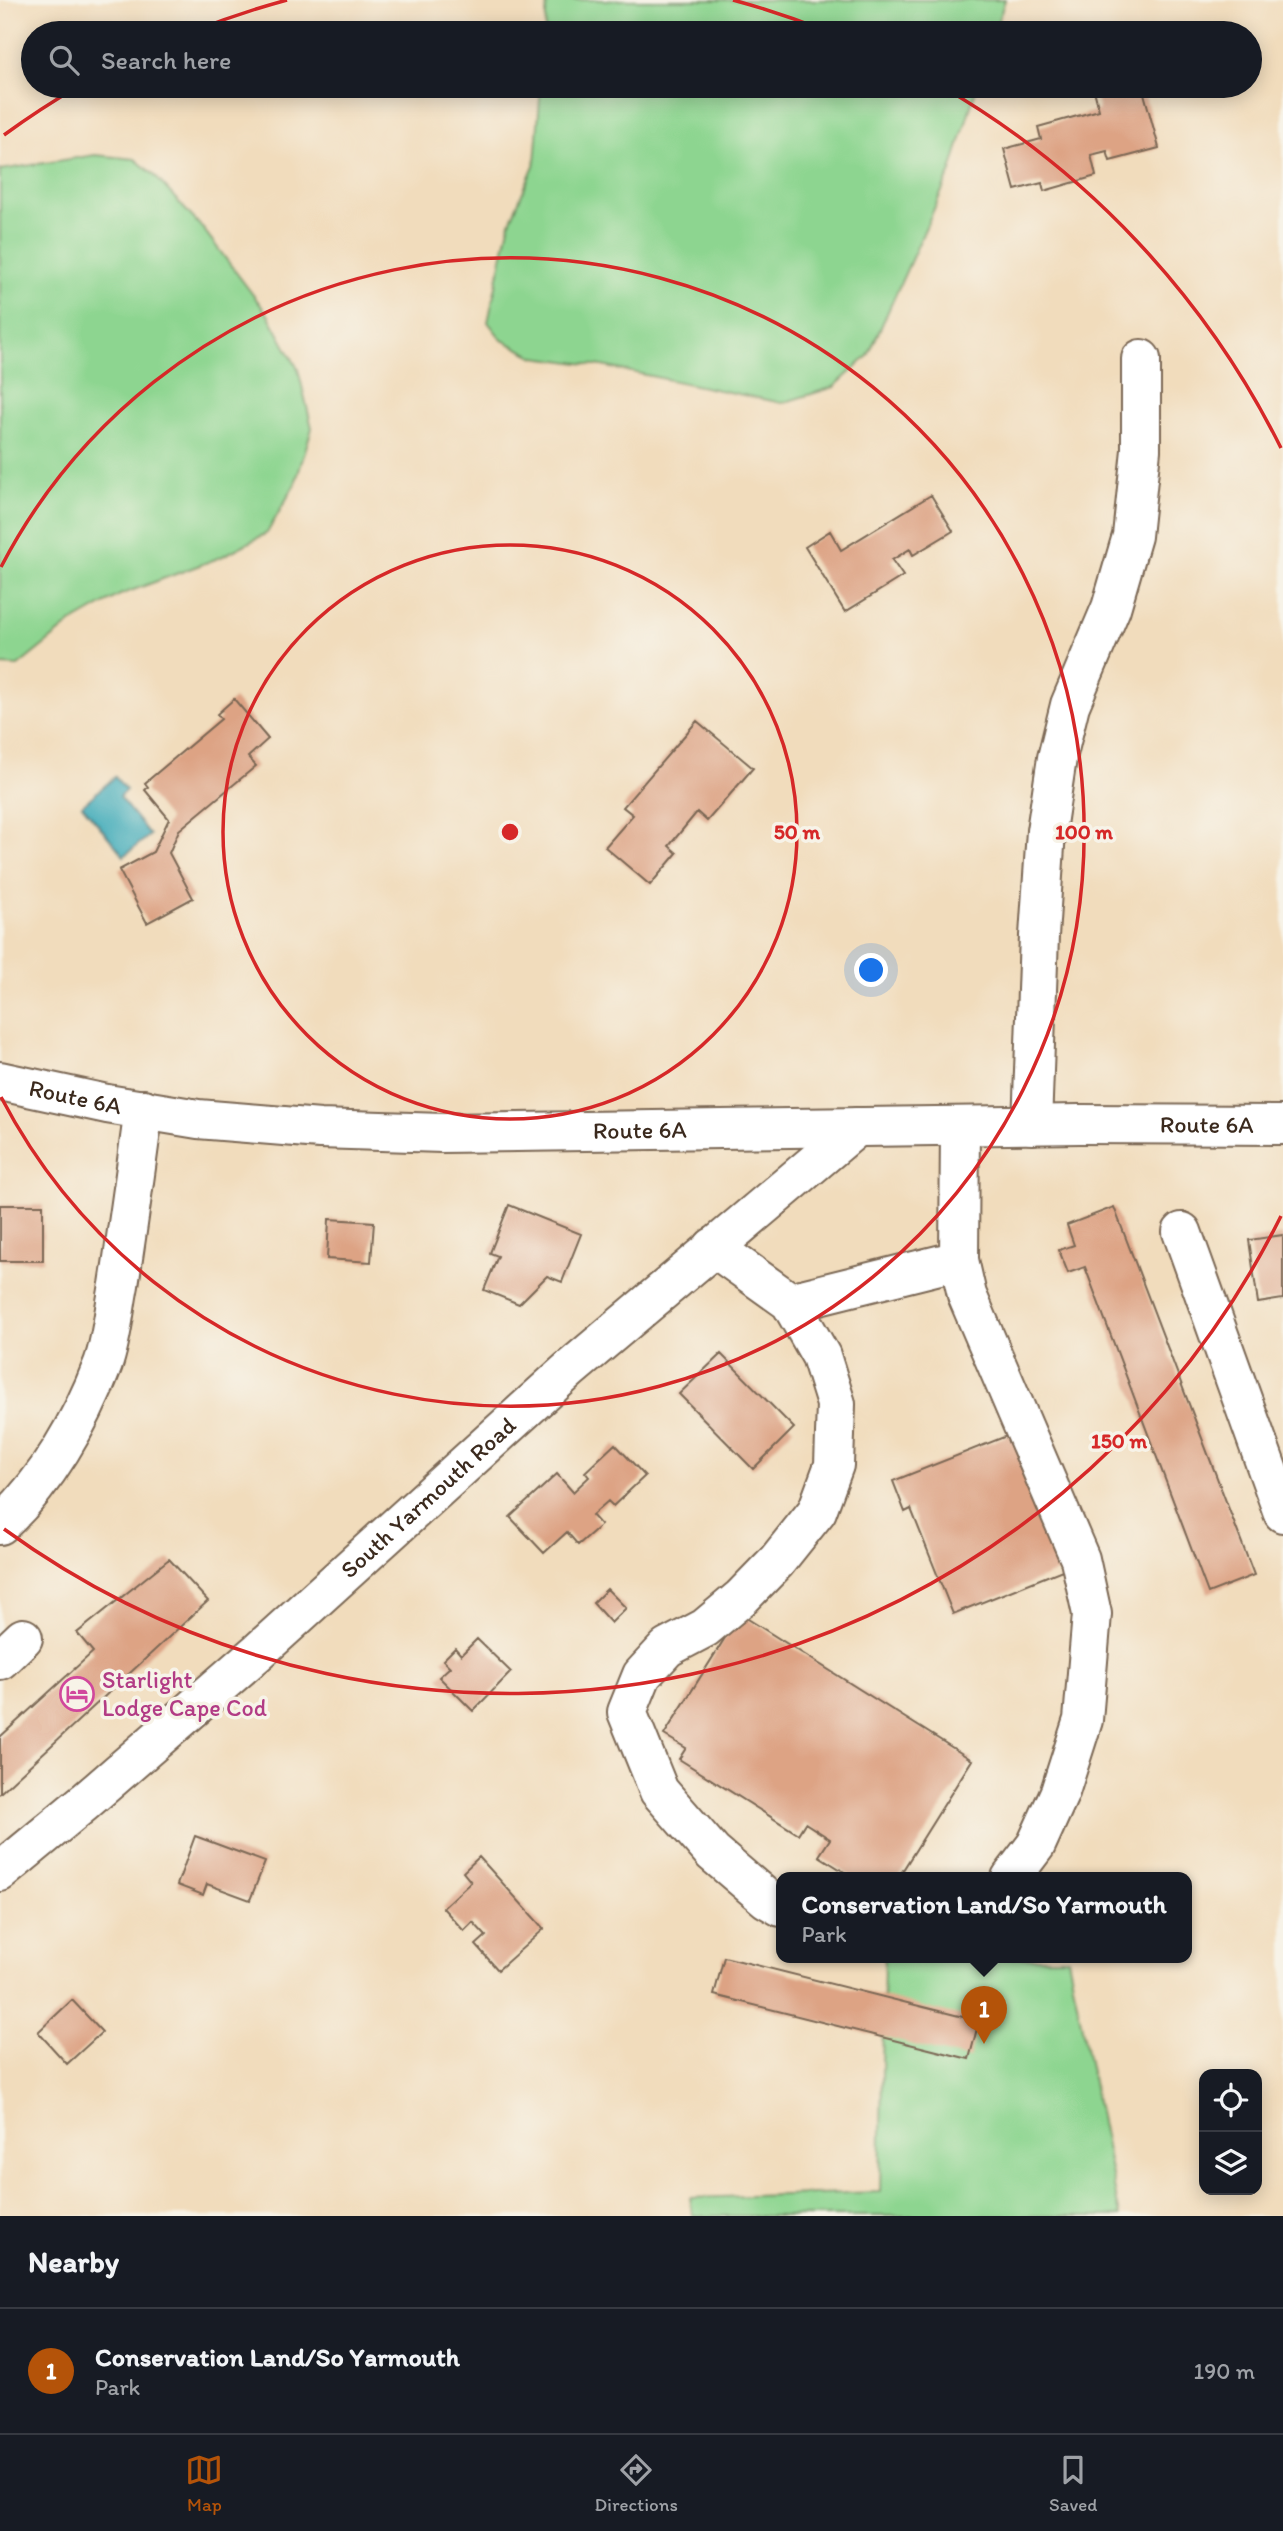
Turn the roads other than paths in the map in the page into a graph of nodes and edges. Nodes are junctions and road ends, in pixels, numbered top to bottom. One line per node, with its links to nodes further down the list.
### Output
1 (1141, 359): 4 (main road)
2 (0, 1081): 3 (main road, Route 6A)
3 (144, 1109): 6 (main road, Route 6A); 14 (main road)
4 (1032, 1125): 5 (main road, Route 6A); 7 (main road, Route 6A)
5 (1283, 1125)
6 (857, 1126): 7 (main road, Route 6A); 9 (main road, South Yarmouth Road)
7 (960, 1126): 10 (main road)
8 (1182, 1232): 12 (main road)
9 (713, 1247): 11 (main road); 15 (main road, South Yarmouth Road)
10 (959, 1260): 11 (main road); 16 (main road)
11 (790, 1302): 17 (main road)
12 (1273, 1456): 13 (main road)
13 (1283, 1513)
14 (0, 1525)
15 (0, 1872)
16 (1016, 1872)
17 (776, 1904)

